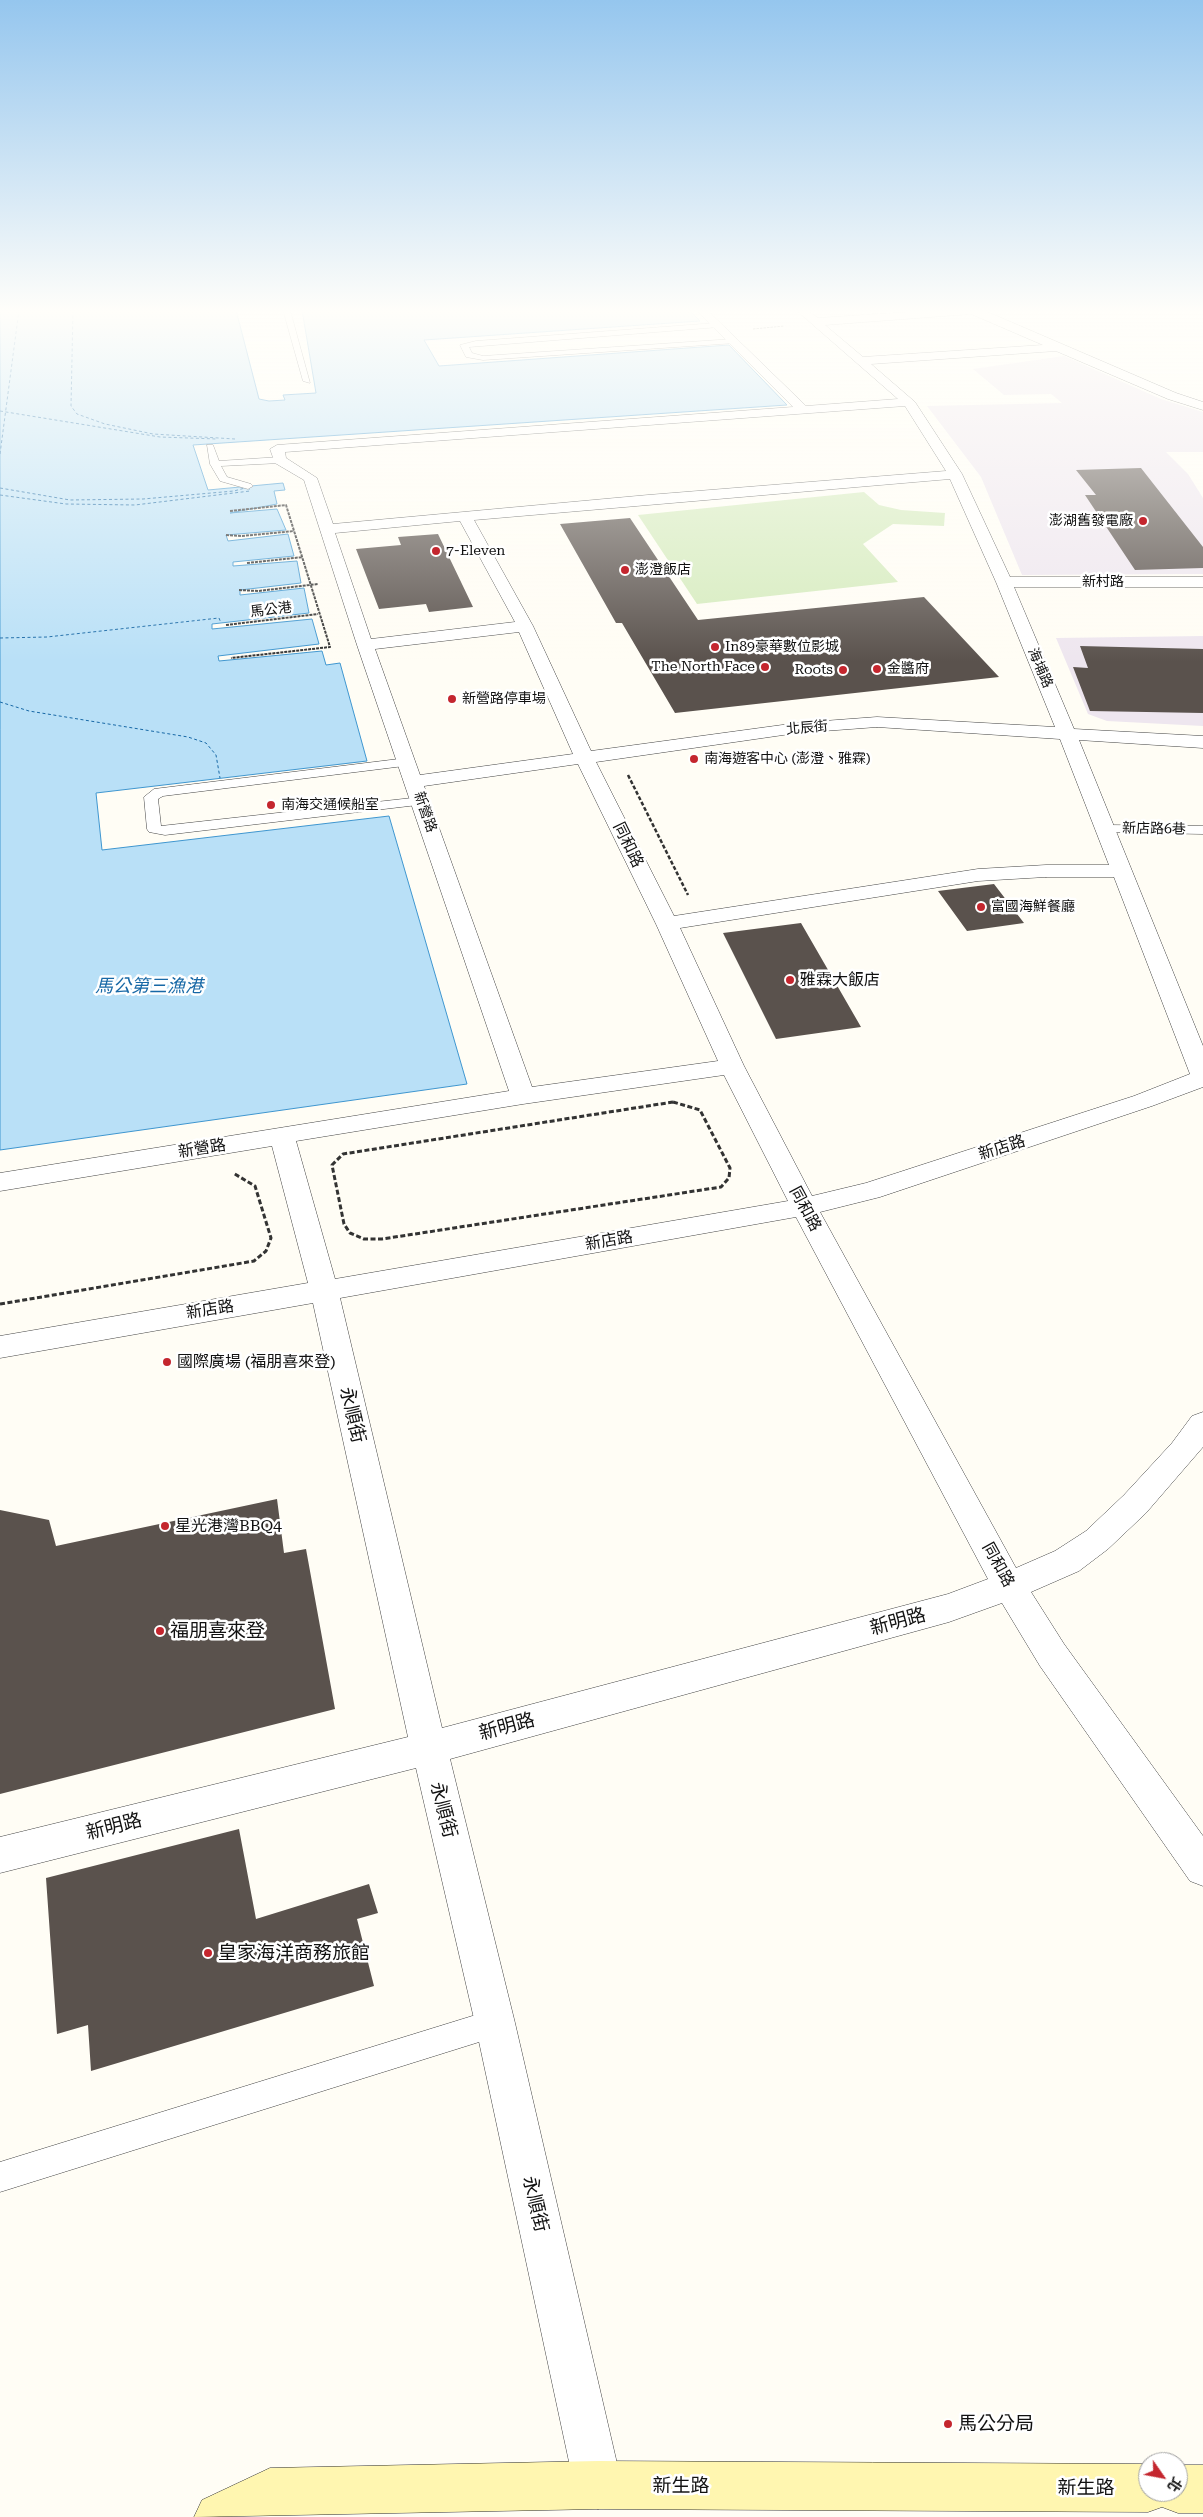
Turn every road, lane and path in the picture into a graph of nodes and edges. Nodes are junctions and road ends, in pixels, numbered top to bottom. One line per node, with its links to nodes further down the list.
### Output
1 (560, 427): 4 (street)
2 (925, 427): 6 (street, 海埔路)
3 (210, 447): 5 (lane)
4 (280, 460): 5 (lane); 10 (street, 新營路)
5 (215, 464): 7 (lane)
6 (955, 474): 9 (street); 15 (street, 海埔路)
7 (248, 486)
8 (230, 511): 11 (path)
9 (465, 517): 10 (street); 21 (street, 同和路)
10 (326, 529): 22 (street, 新營路)
11 (294, 531): 12 (path); 13 (path)
12 (226, 535)
13 (303, 557): 14 (path); 17 (path)
14 (247, 563)
15 (1004, 582): 16 (street, 新村路); 24 (street, 海埔路)
16 (1203, 582)
17 (311, 584): 18 (path); 19 (path)
18 (239, 590)
19 (318, 614): 20 (path, 馬公港); 23 (path)
20 (226, 625)
21 (525, 626): 22 (street); 26 (street, 同和路)
22 (365, 645): 27 (street, 新營路)
23 (232, 658)
24 (1067, 734): 25 (street, 北辰街); 26 (street, 北辰街); 30 (street, 海埔路)
25 (1203, 742)
26 (584, 757): 29 (street, 北辰街); 34 (street, 同和路)
27 (407, 762): 29 (street, 新營路); 29 (lane)
28 (621, 770): 33 (path)
29 (418, 792): 37 (street, 新營路)
30 (1104, 829): 31 (lane, 新店路6巷); 32 (street, 海埔路)
31 (1203, 830)
32 (1121, 871): 34 (street); 36 (street, 海埔路)
33 (689, 896)
34 (666, 924): 35 (street, 同和路)
35 (732, 1066): 37 (street, 新營路); 42 (street, 同和路)
36 (1203, 1077): 42 (street, 新店路)
37 (523, 1096): 38 (street, 新營路)
38 (282, 1136): 41 (street, 新營路); 43 (street, 永順街)
39 (343, 1154): 39 (path)
40 (227, 1169): 44 (path)
41 (0, 1182)
42 (804, 1207): 43 (street, 新店路); 47 (street, 同和路)
43 (324, 1291): 45 (street, 新店路); 48 (street, 永順街)
44 (0, 1304)
45 (0, 1347)
46 (1203, 1424): 47 (street, 新明路)
47 (1010, 1586): 48 (street, 新明路); 50 (street, 同和路)
48 (429, 1748): 49 (street, 新明路); 51 (street, 永順街)
49 (0, 1855)
50 (1203, 1868)
51 (495, 2023): 52 (lane); 53 (street, 永順街)
52 (0, 2177)
53 (598, 2485): 54 (main road, 新生路); 57 (main road, 新生路)
54 (1138, 2488)
55 (1188, 2489): 56 (main road)
56 (1203, 2489)
57 (220, 2517)

